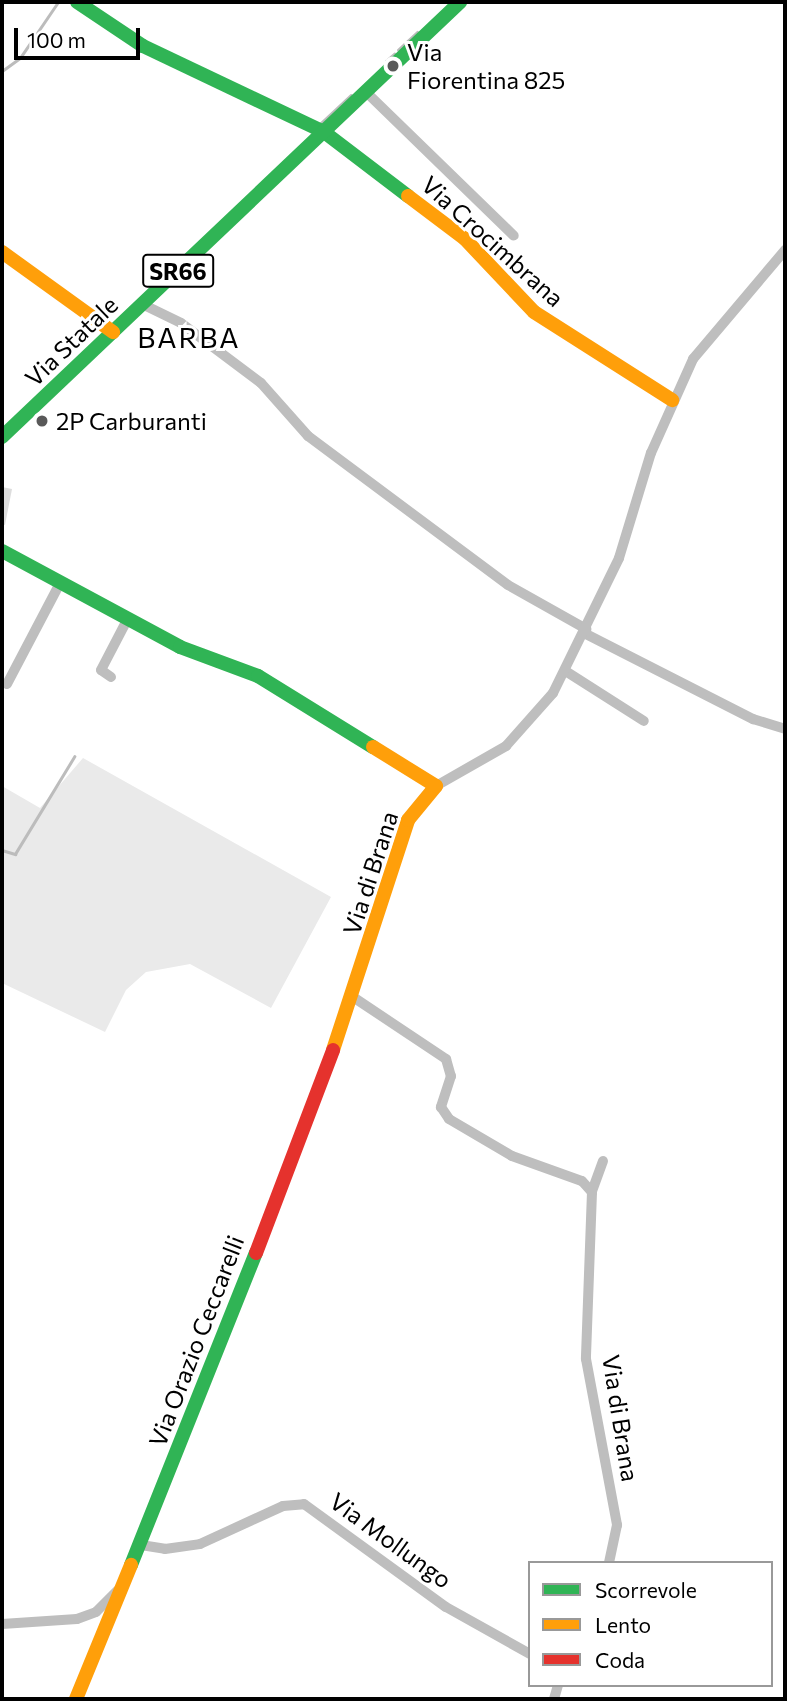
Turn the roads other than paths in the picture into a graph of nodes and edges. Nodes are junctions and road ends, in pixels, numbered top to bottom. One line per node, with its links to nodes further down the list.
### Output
1 (77, 2): 4 (street, Via Crocimbrana)
2 (460, 2): 3 (street, SR66)
3 (366, 92): 4 (street, SR66); 5 (street)
4 (324, 132): 8 (street, Via Statale / SR66); 10 (street, Via Crocimbrana)
5 (514, 236)
6 (785, 250): 10 (street, Via di Brana)
7 (2, 252): 9 (street)
8 (142, 304): 9 (street, Via Statale / SR66); 15 (street)
9 (113, 332): 11 (street, Via Statale / SR66)
10 (672, 400): 15 (street, Via di Brana)
11 (2, 438)
12 (2, 551): 13 (street)
13 (60, 583): 14 (street); 18 (street)
14 (127, 620): 17 (street); 21 (street)
15 (585, 631): 16 (street, Via di Brana); 20 (street)
16 (567, 672): 19 (street); 21 (street, Via di Brana)
17 (111, 677)
18 (7, 684)
19 (644, 721)
20 (785, 729)
21 (436, 786): 22 (street, Via di Brana)
22 (353, 997): 24 (street); 25 (street, Via Orazio Ceccarelli)
23 (603, 1161): 24 (street, Via di Brana)
24 (592, 1192): 26 (street, Via di Brana)
25 (141, 1545): 27 (street, Via Orazio Ceccarelli); 29 (street, Via Mollungo)
26 (609, 1561)
27 (125, 1583): 28 (street); 30 (street, Via Orazio Ceccarelli)
28 (2, 1624)
29 (528, 1653)
30 (76, 1699)

